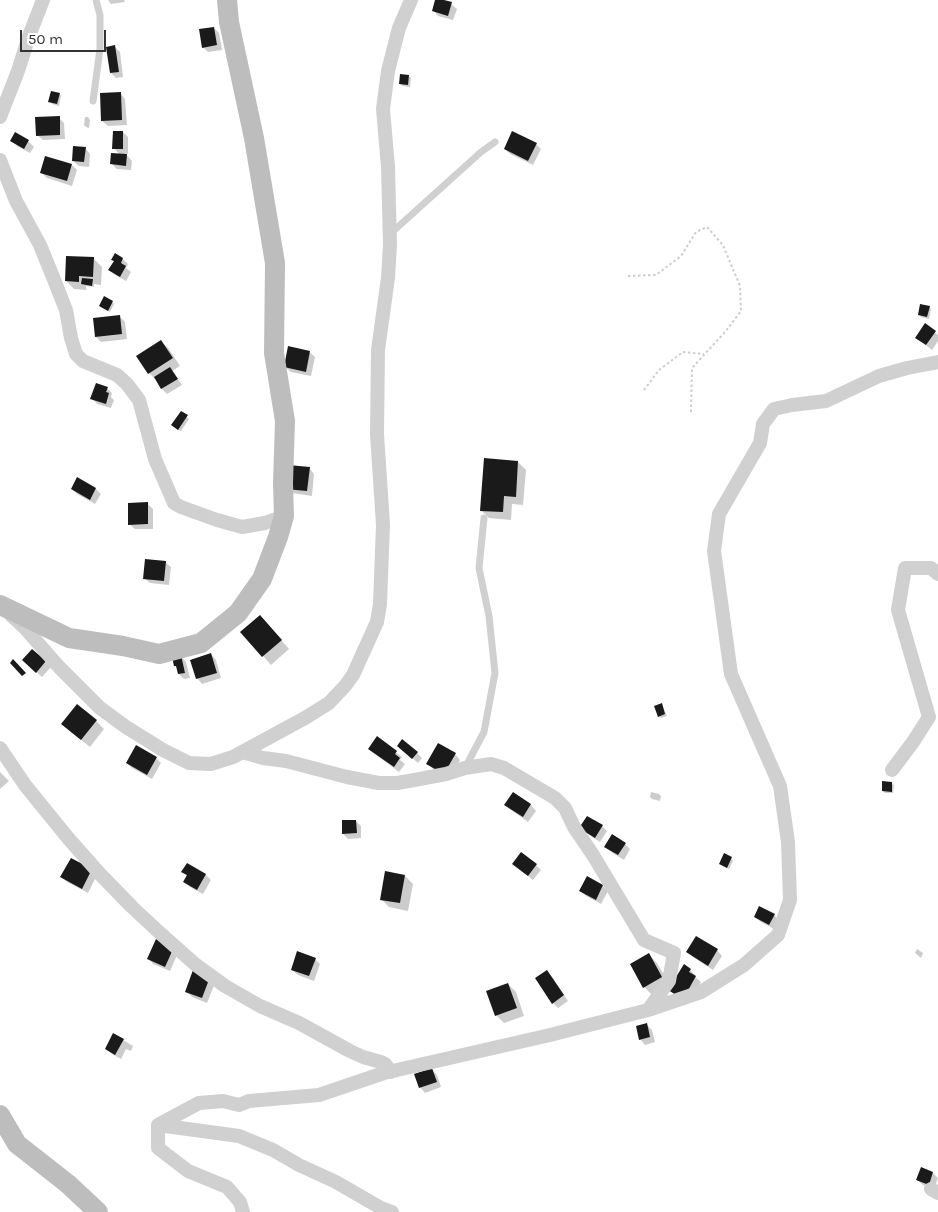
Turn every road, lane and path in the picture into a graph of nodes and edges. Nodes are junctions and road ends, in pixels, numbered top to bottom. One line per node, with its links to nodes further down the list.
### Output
1 (43, 0): 6 (street)
2 (96, 0): 5 (lane)
3 (226, 0): 15 (street)
4 (411, 0): 9 (street)
5 (93, 101)
6 (0, 117)
7 (495, 142): 9 (lane)
8 (0, 160): 15 (street)
9 (390, 234): 20 (street)
10 (628, 276): 11 (path)
11 (704, 354): 13 (path); 14 (path)
12 (938, 362): 23 (street)
13 (644, 390)
14 (691, 412)
15 (284, 516): 18 (street)
16 (484, 518): 21 (lane)
17 (938, 574): 22 (street)
18 (0, 606): 20 (street)
19 (0, 748): 24 (street)
20 (242, 752): 21 (street)
21 (465, 768): 23 (street)
22 (892, 770)
23 (648, 1010): 24 (street)
24 (391, 1072): 26 (street)
25 (0, 1115): 27 (street)
26 (158, 1125): 28 (street); 29 (street)
27 (98, 1212)
28 (243, 1212)
29 (392, 1212)

